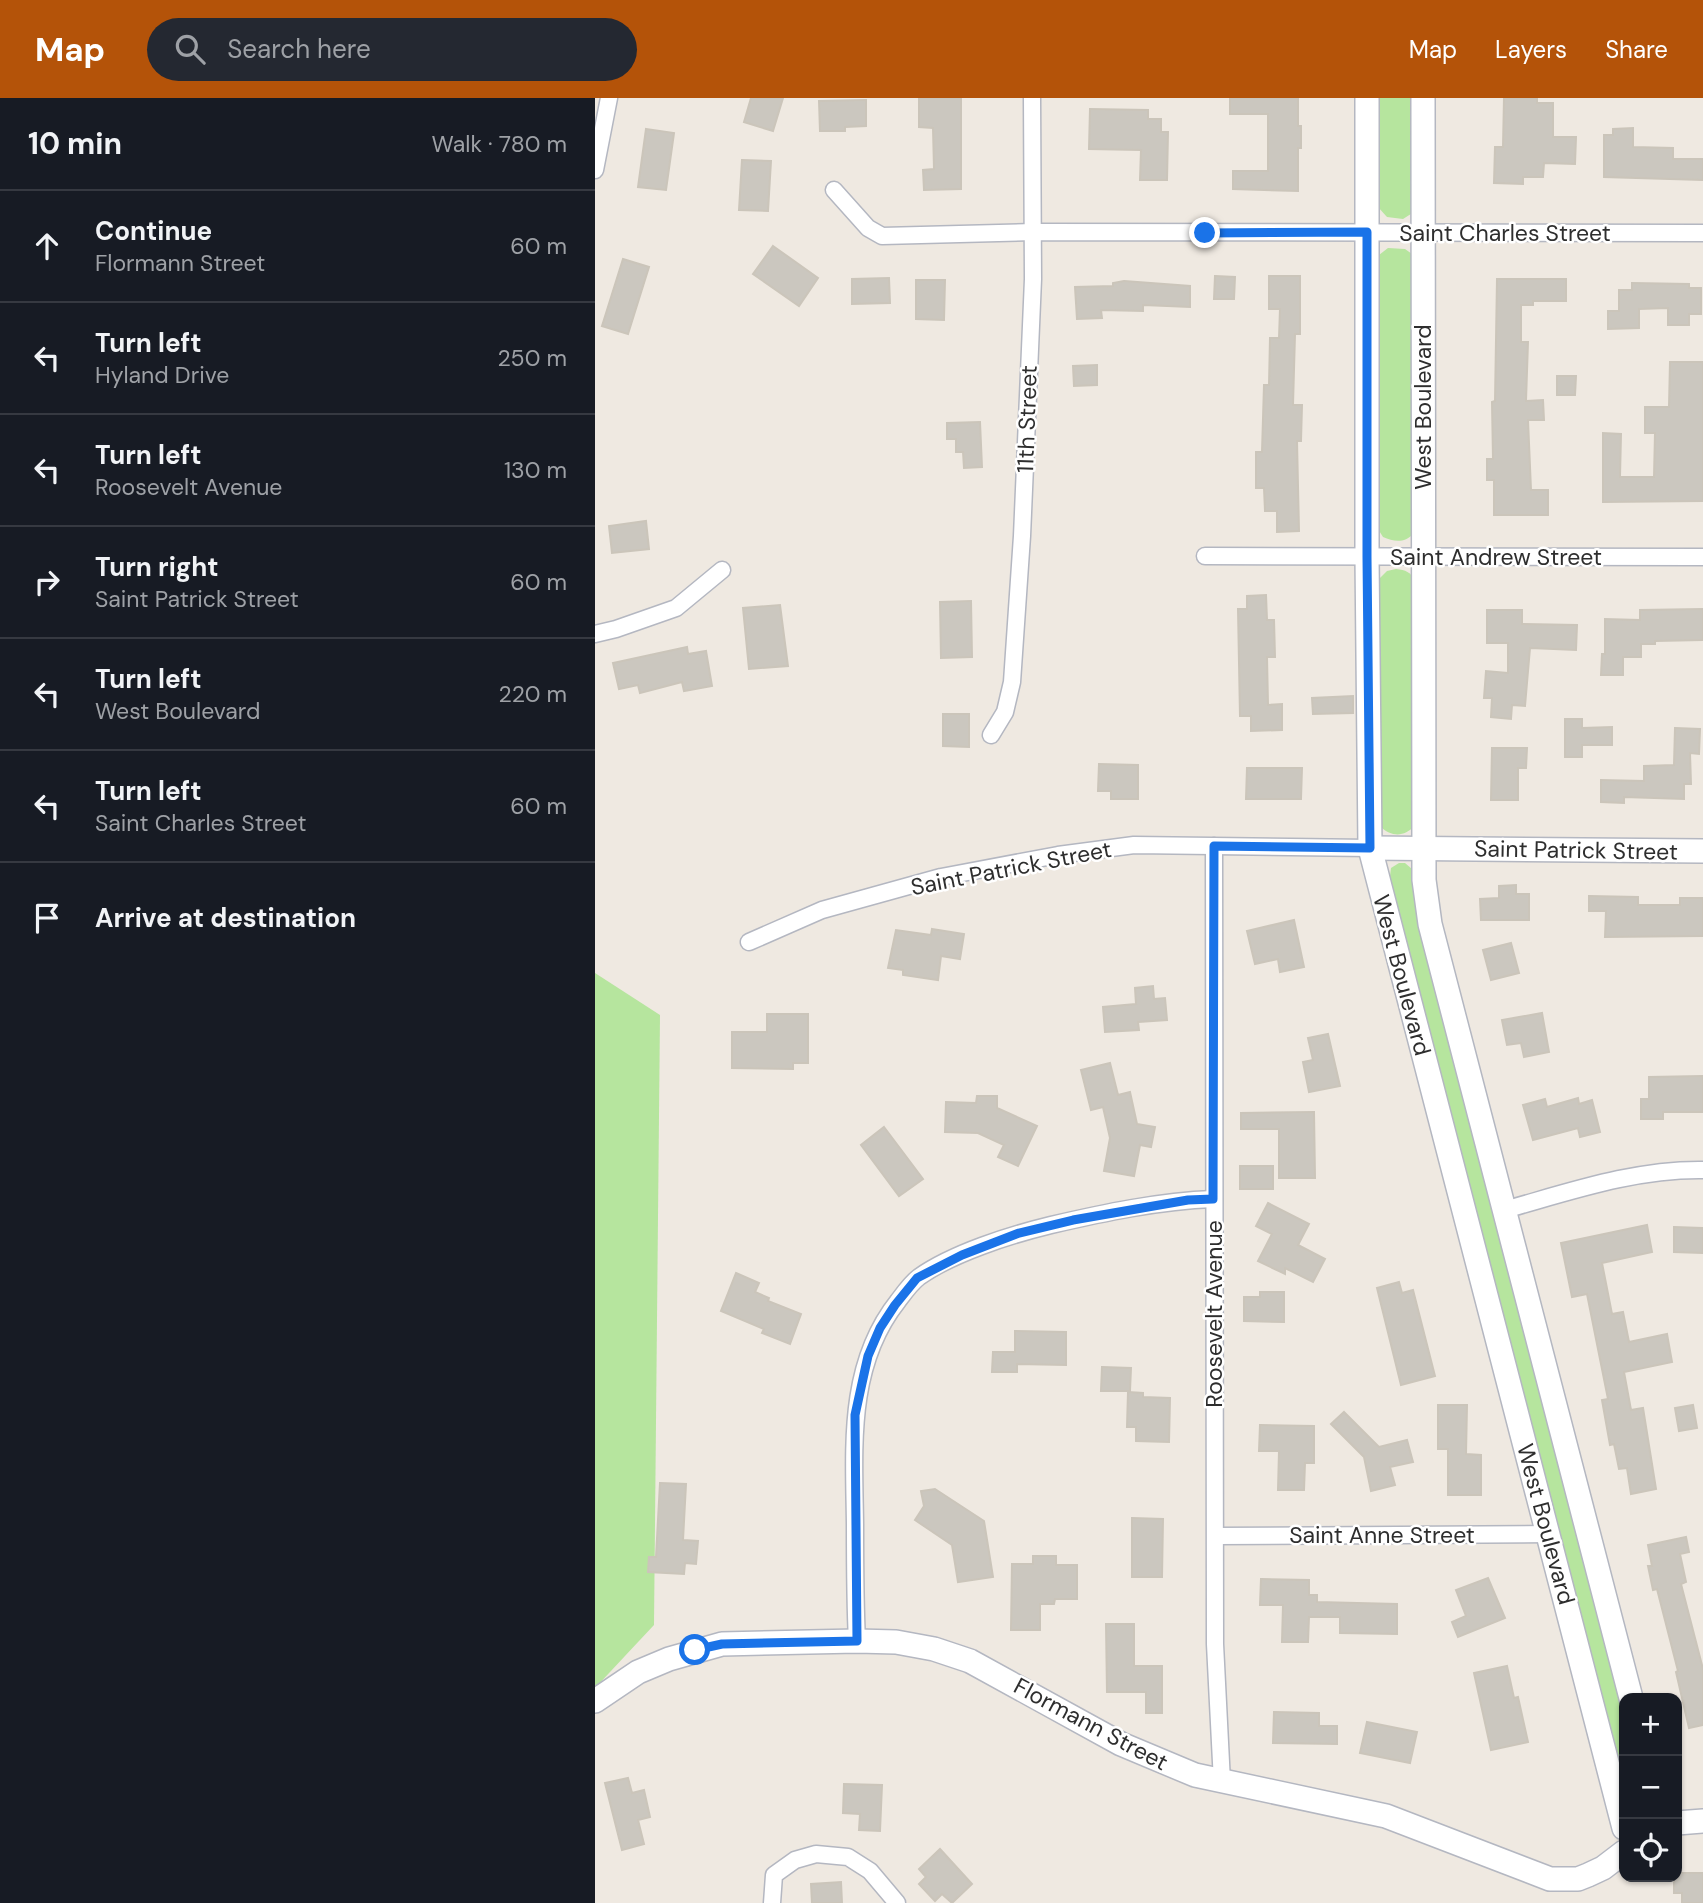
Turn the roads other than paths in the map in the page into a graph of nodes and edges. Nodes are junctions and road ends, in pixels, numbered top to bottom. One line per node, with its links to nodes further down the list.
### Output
1 (609, 98): 5 (street)
2 (1032, 98): 7 (street, 11th Street)
3 (1367, 98): 8 (street, West Boulevard)
4 (1423, 98): 9 (street, West Boulevard)
5 (595, 170)
6 (834, 190): 7 (street, Saint Charles Street)
7 (1033, 232): 8 (street, Saint Charles Street); 17 (street, 11th Street)
8 (1367, 232): 9 (street, Saint Charles Street); 12 (street, West Boulevard)
9 (1422, 232): 10 (street, Saint Charles Street); 13 (street, West Boulevard)
10 (1703, 233)
11 (1205, 556): 12 (street, Saint Andrew Street)
12 (1367, 557): 13 (street, Saint Andrew Street); 19 (street, West Boulevard)
13 (1424, 557): 14 (street, Saint Andrew Street); 20 (street, West Boulevard)
14 (1703, 557)
15 (722, 570): 16 (street)
16 (595, 634)
17 (991, 735)
18 (1214, 846): 19 (street, Saint Patrick Street); 22 (street, Saint Patrick Street); 24 (street, Roosevelt Avenue)
19 (1370, 848): 20 (street, Saint Patrick Street); 26 (street, West Boulevard)
20 (1423, 848): 21 (street, Saint Patrick Street); 25 (street, West Boulevard)
21 (1703, 851)
22 (749, 942)
23 (1703, 1170): 25 (street)
24 (1213, 1199): 27 (street, Roosevelt Avenue); 28 (street)
25 (1504, 1210): 29 (street, West Boulevard)
26 (1549, 1534): 27 (street, Saint Anne Street); 32 (street, West Boulevard)
27 (1216, 1536): 31 (street, Roosevelt Avenue)
28 (857, 1641): 30 (street, Flormann Street); 31 (street, Flormann Street)
29 (1630, 1693)
30 (595, 1701)
31 (1222, 1782): 35 (street, Flormann Street)
32 (1622, 1819)
33 (1703, 1821): 34 (street)
34 (1682, 1823)
35 (1619, 1856)
36 (772, 1903): 37 (street)
37 (897, 1903)

